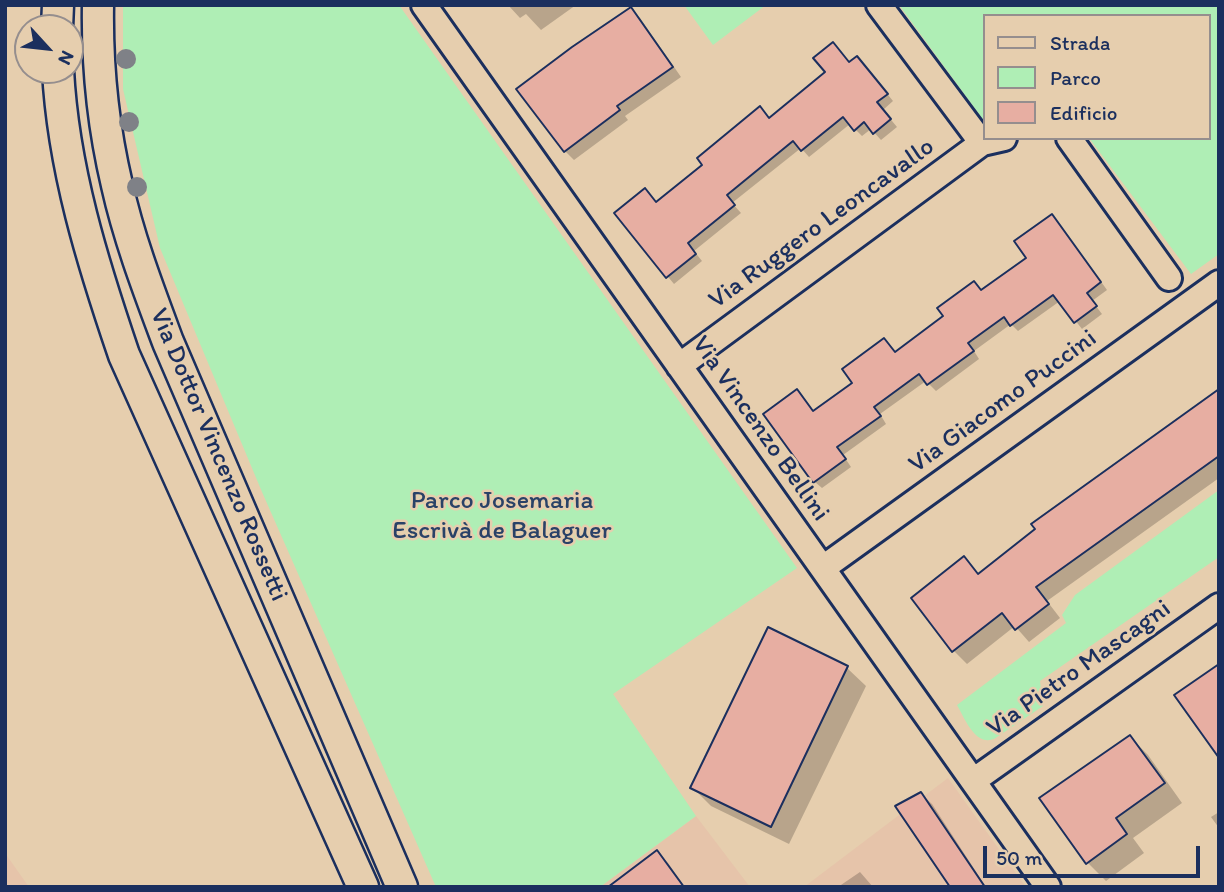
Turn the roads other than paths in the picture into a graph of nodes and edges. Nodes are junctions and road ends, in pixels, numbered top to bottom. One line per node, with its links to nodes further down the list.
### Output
1 (98, 5): 15 (street, Via Dottor Vincenzo Rossetti)
2 (424, 5): 10 (street, Via Vincenzo Bellini)
3 (878, 5): 5 (street)
4 (60, 84): 14 (street, Via Dottor Vincenzo Rossetti)
5 (982, 128)
6 (1070, 140): 8 (street)
7 (993, 141): 10 (street, Via Ruggero Leoncavallo)
8 (1169, 278)
9 (1219, 283): 11 (street, Via Giacomo Puccini)
10 (679, 366): 11 (street, Via Vincenzo Bellini)
11 (822, 568): 13 (street, Via Vincenzo Bellini)
12 (1219, 606): 13 (street, Via Pietro Mascagni)
13 (973, 781): 16 (street, Via Vincenzo Bellini)
14 (363, 887)
15 (402, 887)
16 (1048, 887)

